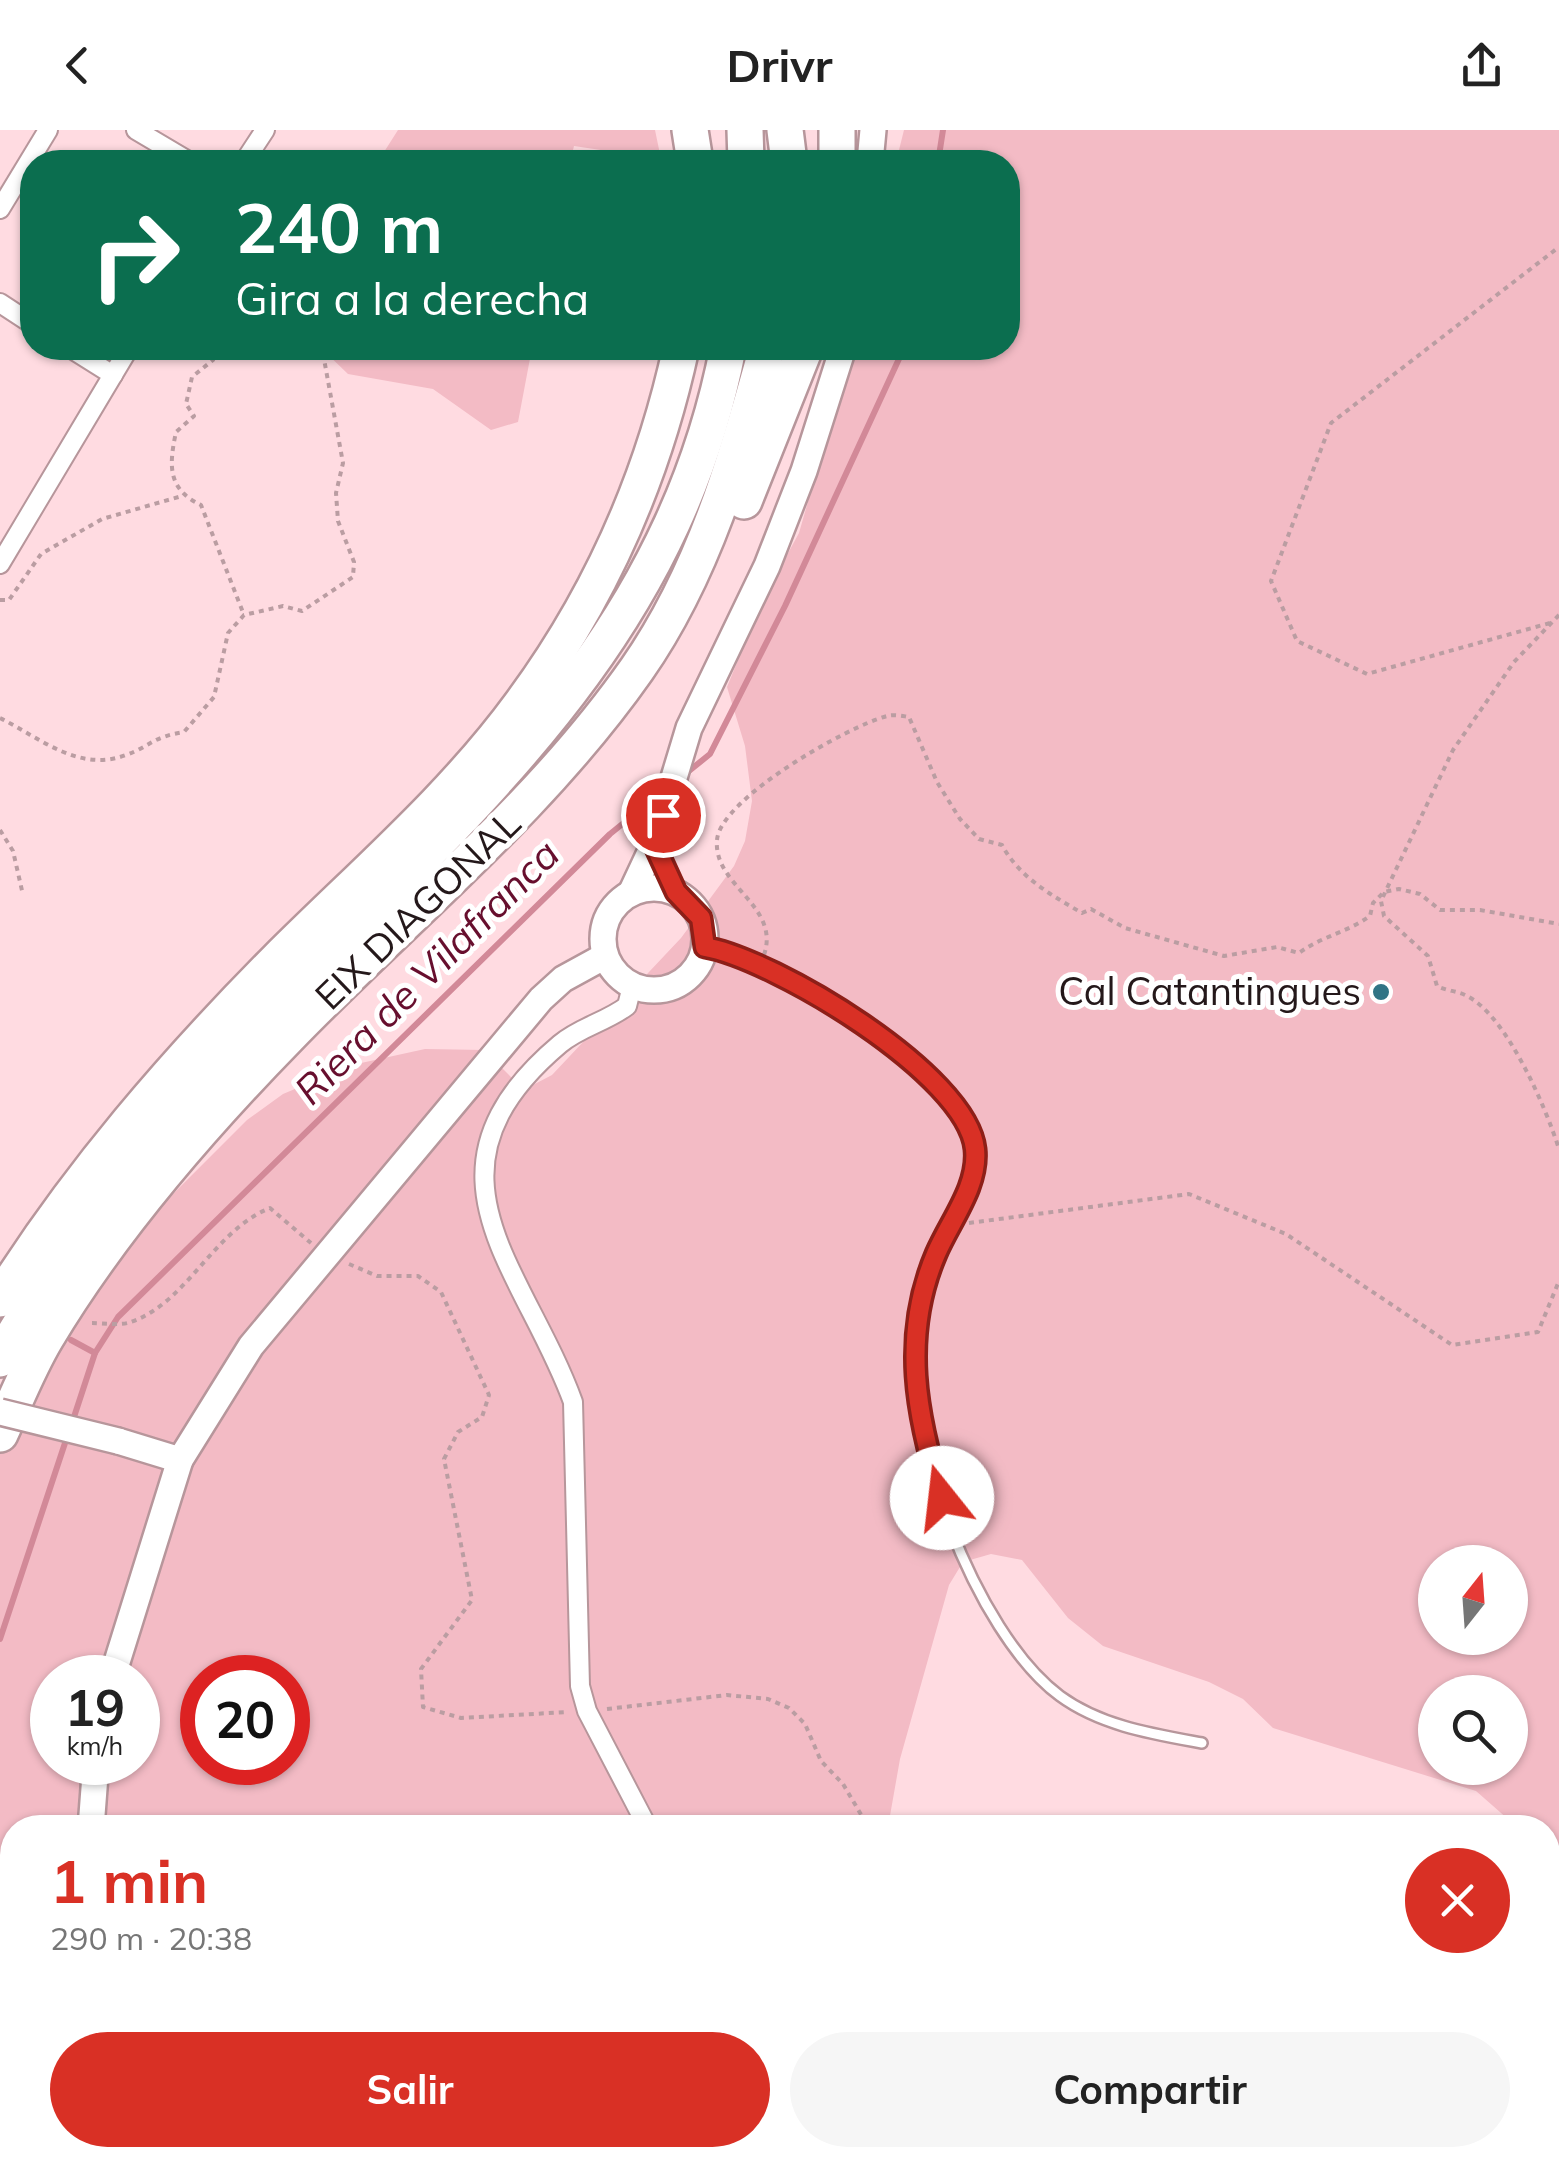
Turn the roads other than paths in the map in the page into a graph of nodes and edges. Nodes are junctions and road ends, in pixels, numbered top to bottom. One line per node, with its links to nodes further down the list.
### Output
1 (136, 130): 2 (street)
2 (170, 150)
3 (20, 177): 4 (street)
4 (0, 210)
5 (89, 360): 12 (street)
6 (122, 360): 12 (street)
7 (678, 360): 21 (highway)
8 (725, 360): 22 (highway, EIX DIAGONAL)
9 (765, 360): 14 (highway, EIX DIAGONAL)
10 (800, 360): 14 (highway)
11 (839, 360): 15 (street)
12 (113, 375): 13 (street)
13 (0, 564)
14 (638, 668): 24 (highway, EIX DIAGONAL)
15 (654, 844): 16 (street); 17 (street)
16 (676, 892): 17 (street); 18 (street)
17 (630, 893): 19 (street)
18 (705, 947): 20 (street); 27 (lane)
19 (604, 956): 20 (street); 25 (street)
20 (632, 986): 30 (street)
21 (0, 1299)
22 (0, 1359)
23 (0, 1412): 25 (street, bridge)
24 (0, 1434)
25 (180, 1460): 26 (street)
26 (119, 1655)
27 (1202, 1743)
28 (94, 1785): 29 (street)
29 (92, 1815)
30 (641, 1815)

